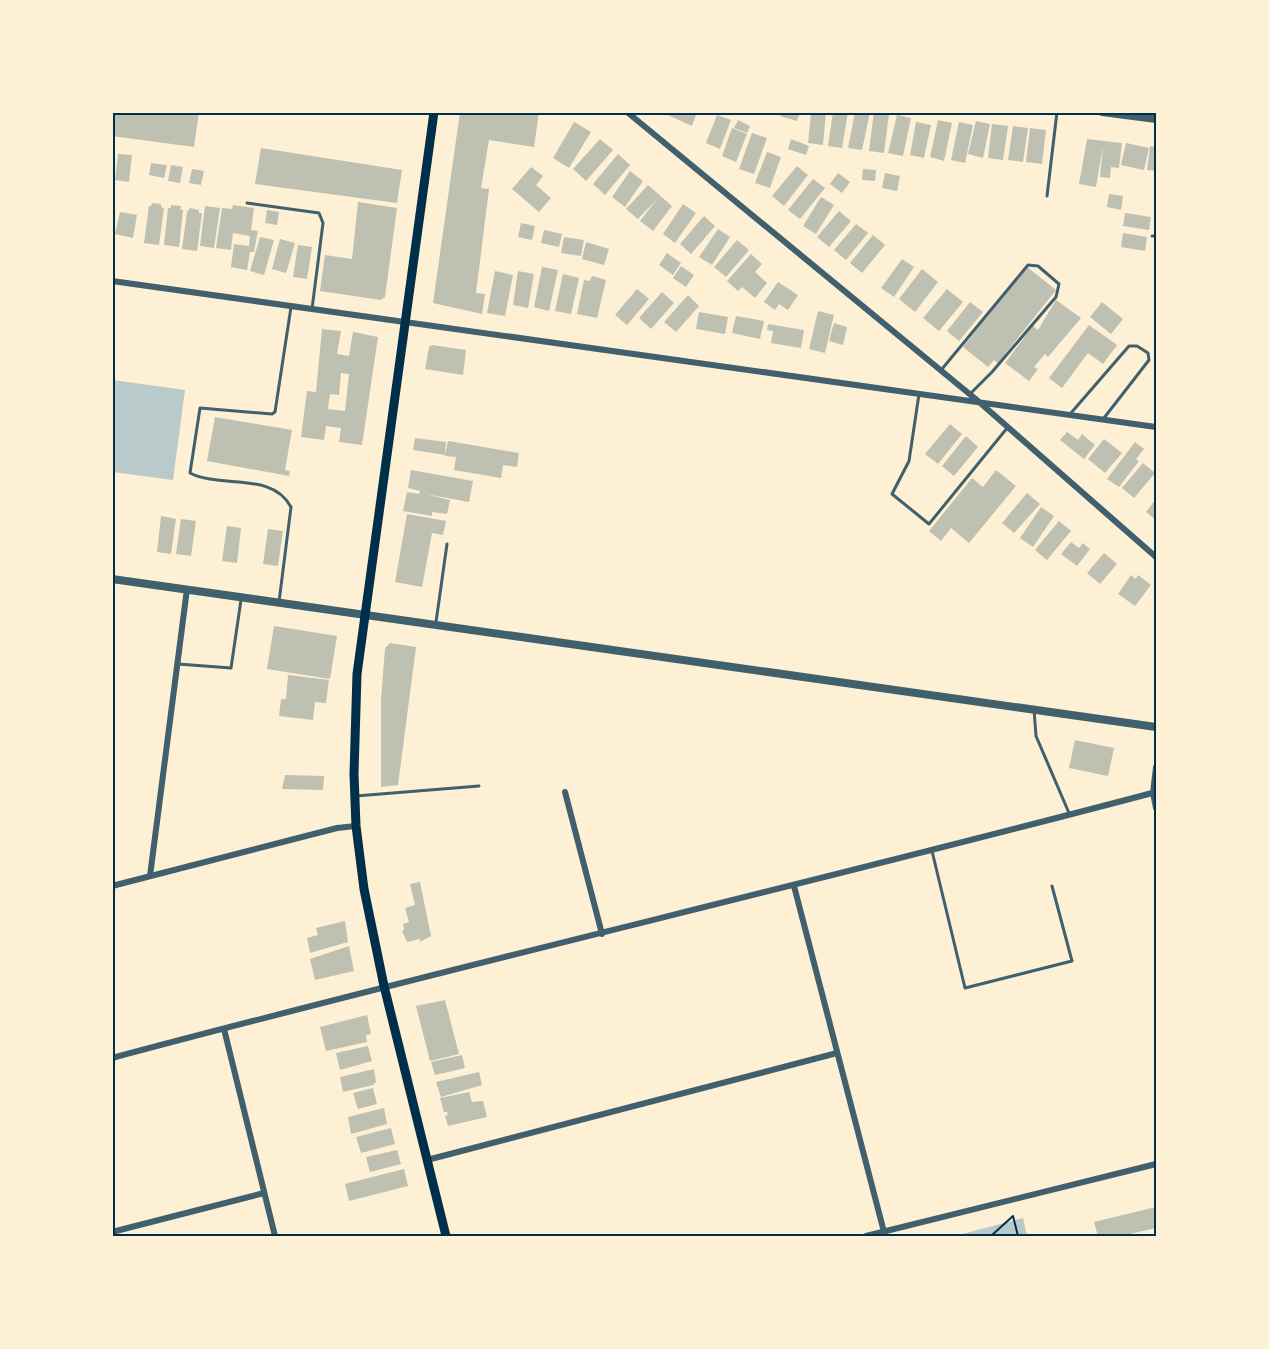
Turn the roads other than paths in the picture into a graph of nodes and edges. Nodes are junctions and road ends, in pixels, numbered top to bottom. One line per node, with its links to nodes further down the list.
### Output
1 (434, 112): 11 (main road)
2 (627, 112): 12 (street)
3 (1057, 112): 6 (lane)
4 (1102, 112): 5 (street)
5 (1156, 119)
6 (1047, 196)
7 (247, 203): 10 (lane)
8 (112, 281): 9 (street)
9 (291, 306): 10 (street); 25 (lane)
10 (312, 309): 11 (street)
11 (405, 321): 13 (street); 26 (main road)
12 (940, 370): 14 (street); 14 (lane)
13 (919, 393): 15 (street); 18 (lane)
14 (970, 394): 15 (street)
15 (978, 401): 16 (street); 18 (street)
16 (1071, 413): 17 (street); 17 (lane)
17 (1104, 418): 19 (street)
18 (1008, 427): 21 (street)
19 (1156, 427)
20 (447, 544): 27 (lane)
21 (1156, 557)
22 (112, 579): 23 (street)
23 (187, 589): 24 (street); 28 (street)
24 (242, 597): 25 (street); 28 (lane)
25 (279, 602): 26 (street)
26 (365, 614): 27 (street); 35 (main road)
27 (436, 624): 29 (street)
28 (178, 664): 40 (street)
29 (1034, 707): 30 (street); 37 (lane)
30 (1156, 727)
31 (1156, 767): 34 (street)
32 (479, 786): 35 (lane)
33 (565, 792): 44 (street)
34 (1155, 793): 36 (street); 37 (street)
35 (355, 796): 38 (main road)
36 (1156, 808)
37 (1070, 815): 39 (street)
38 (356, 826): 40 (street); 45 (main road)
39 (932, 850): 42 (street); 43 (lane)
40 (150, 876): 41 (street)
41 (112, 886)
42 (794, 886): 44 (street); 47 (street)
43 (1052, 886)
44 (602, 934): 45 (street)
45 (384, 986): 46 (street); 49 (main road)
46 (224, 1029): 48 (street); 51 (street)
47 (837, 1053): 49 (street); 53 (street)
48 (112, 1058)
49 (427, 1160): 55 (main road)
50 (1156, 1164): 53 (street)
51 (264, 1193): 52 (street); 54 (street)
52 (112, 1232)
53 (884, 1232): 56 (street)
54 (275, 1236)
55 (446, 1236)
56 (866, 1236)

